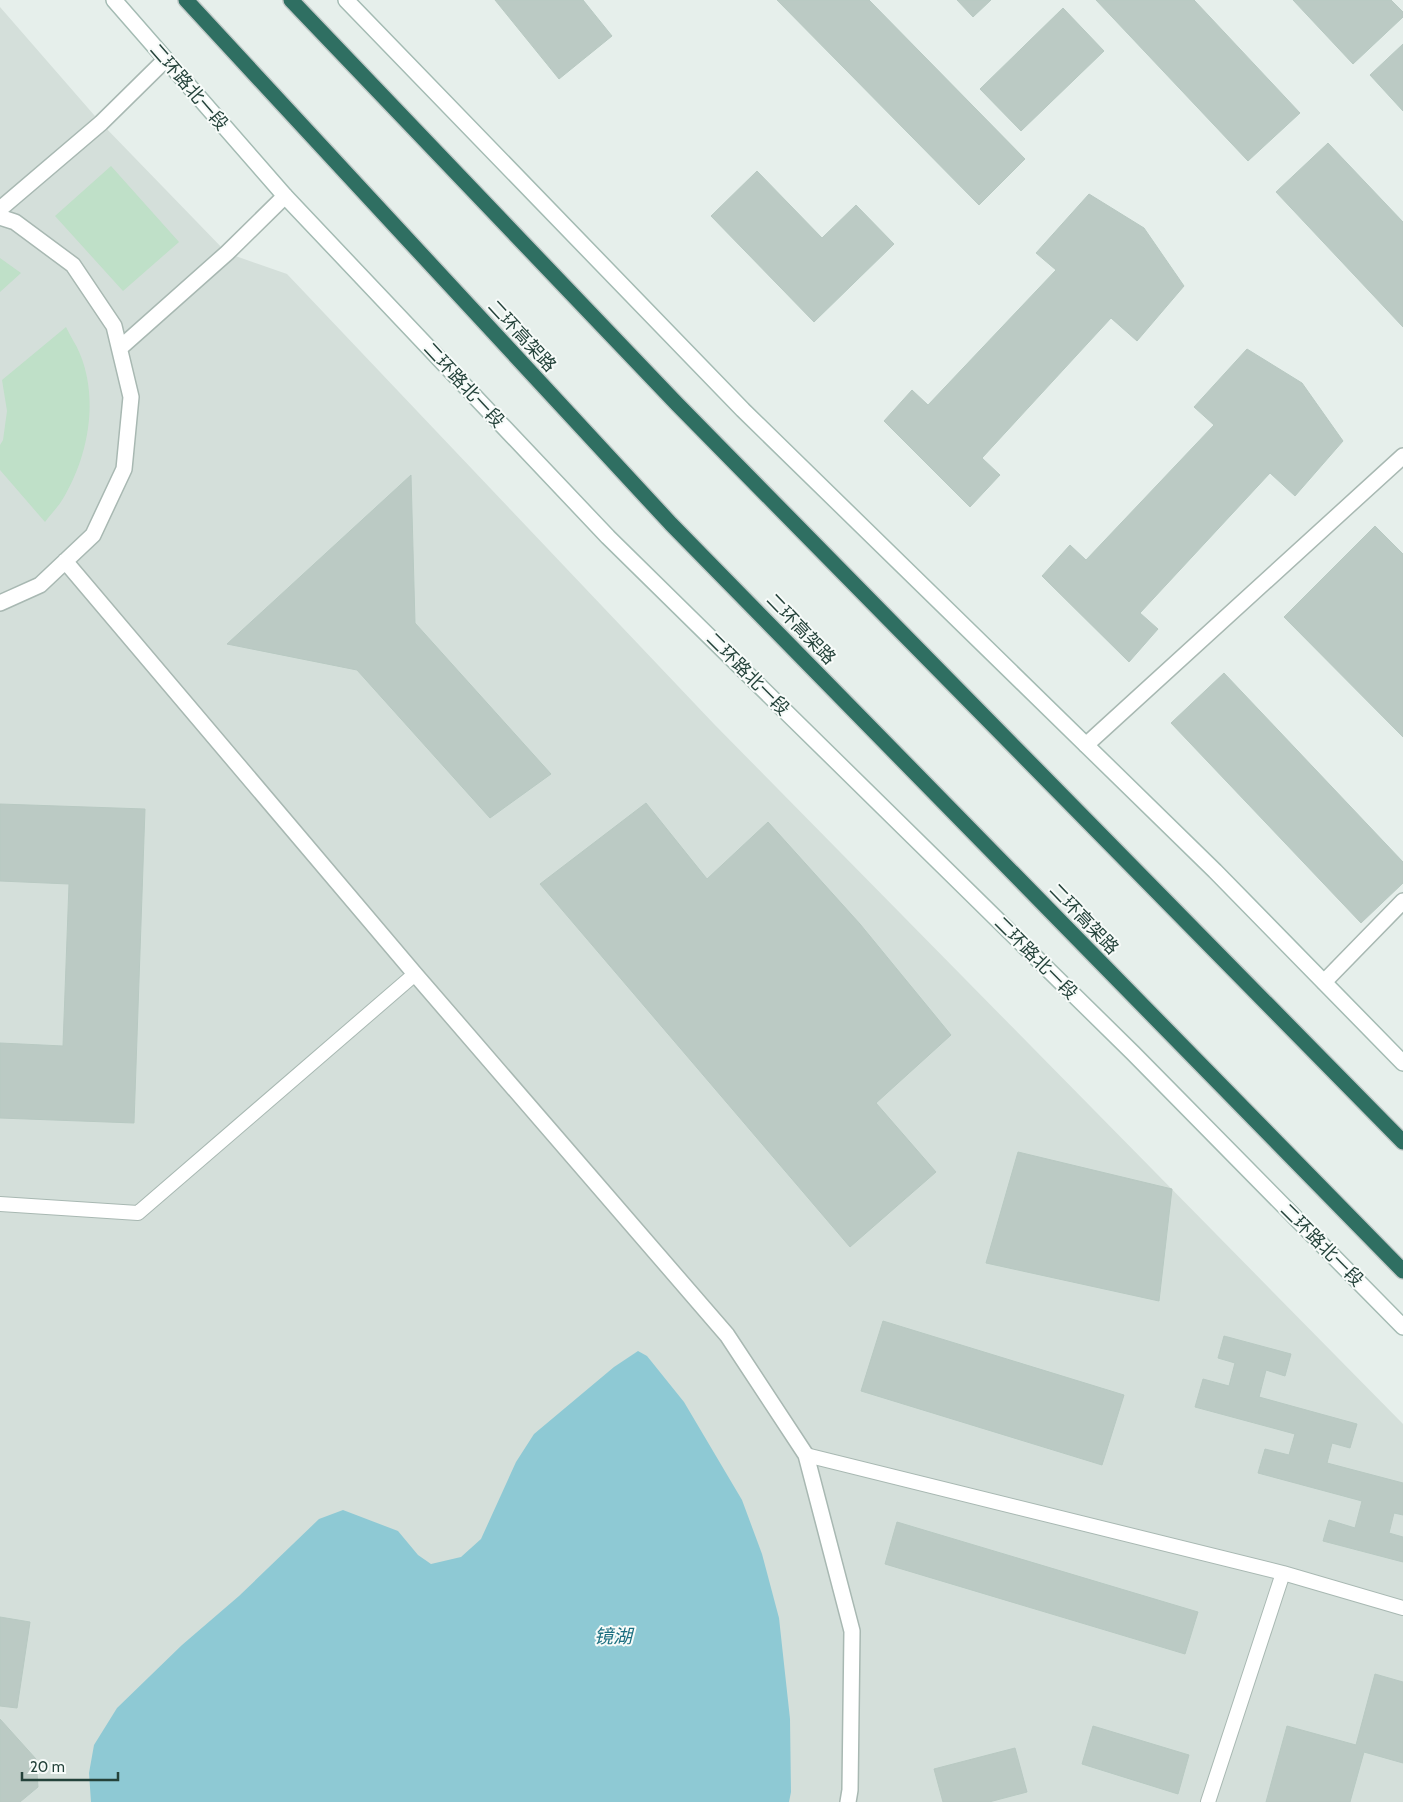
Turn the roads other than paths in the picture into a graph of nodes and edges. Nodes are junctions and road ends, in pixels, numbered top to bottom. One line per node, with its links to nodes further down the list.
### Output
1 (114, 0): 5 (main road, 二环路北一段)
2 (186, 0): 20 (highway, 二环高架路)
3 (291, 0): 18 (highway)
4 (346, 0): 13 (main road)
5 (165, 60): 6 (main road, 二环路北一段); 7 (main road)
6 (285, 196): 9 (main road); 21 (main road, 二环路北一段)
7 (0, 209)
8 (0, 217): 9 (main road)
9 (120, 348): 11 (main road)
10 (1403, 456): 13 (main road)
11 (65, 561): 12 (main road); 15 (main road)
12 (0, 603)
13 (1086, 745): 16 (main road)
14 (1403, 901): 16 (main road)
15 (415, 974): 19 (lane); 22 (main road)
16 (1324, 982): 17 (main road)
17 (1403, 1063)
18 (1403, 1142)
19 (0, 1204)
20 (1403, 1271)
21 (1403, 1327)
22 (806, 1455): 23 (lane); 25 (main road)
23 (1282, 1572): 24 (lane); 26 (lane)
24 (1403, 1608)
25 (848, 1802)
26 (1208, 1802)

